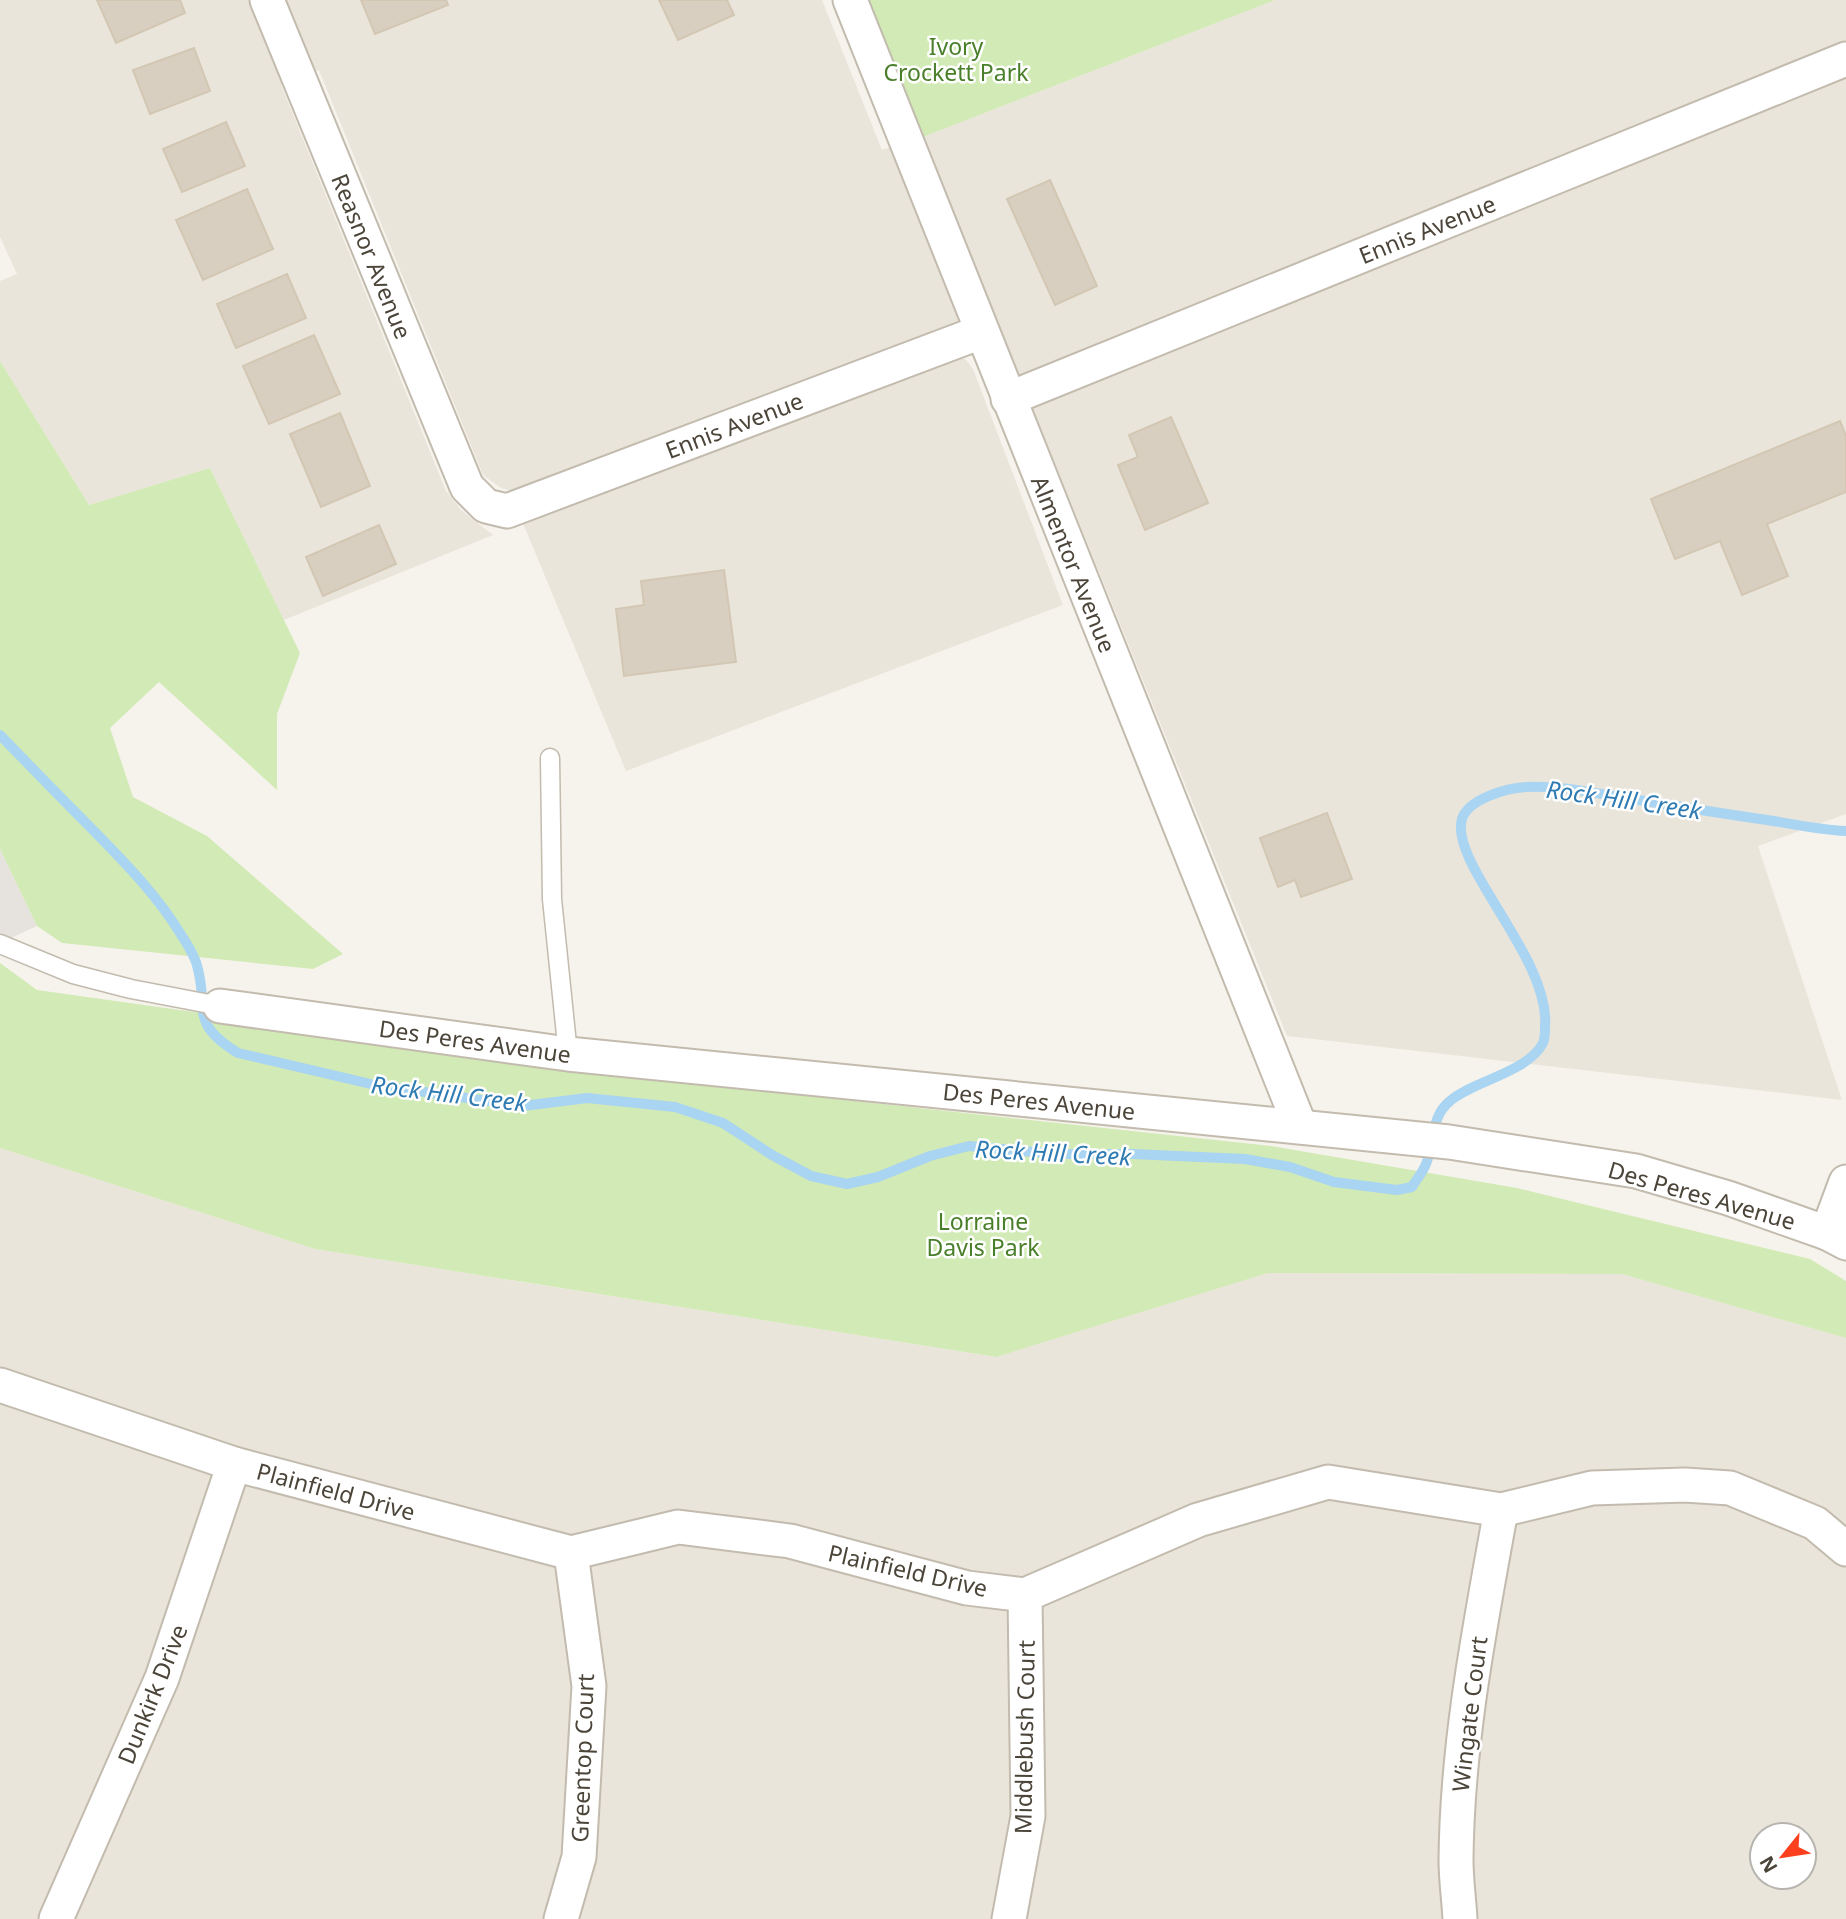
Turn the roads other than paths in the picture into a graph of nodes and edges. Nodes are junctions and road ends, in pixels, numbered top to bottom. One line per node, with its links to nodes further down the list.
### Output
1 (267, 0): 6 (street, Reasnor Avenue)
2 (850, 0): 4 (street, Almentor Avenue)
3 (1846, 59): 5 (street, Ennis Avenue)
4 (981, 332): 5 (street, Almentor Avenue); 6 (street, Ennis Avenue)
5 (1008, 399): 11 (street, Almentor Avenue)
6 (486, 506)
7 (550, 758): 10 (lane)
8 (0, 944): 9 (lane)
9 (204, 1004): 10 (street, Des Peres Avenue)
10 (568, 1054): 11 (street, Des Peres Avenue)
11 (1300, 1126): 13 (street, Des Peres Avenue)
12 (1846, 1182): 13 (street)
13 (1837, 1238)
14 (0, 1385): 15 (street, Plainfield Drive)
15 (234, 1464): 18 (street, Plainfield Drive); 20 (street, Dunkirk Drive)
16 (1501, 1510): 17 (street); 19 (street); 23 (street, Wingate Court)
17 (1846, 1549)
18 (571, 1553): 19 (street, Plainfield Drive); 21 (street, Greentop Court)
19 (1025, 1595): 22 (street, Middlebush Court)
20 (56, 1919)
21 (561, 1919)
22 (1009, 1919)
23 (1460, 1919)

